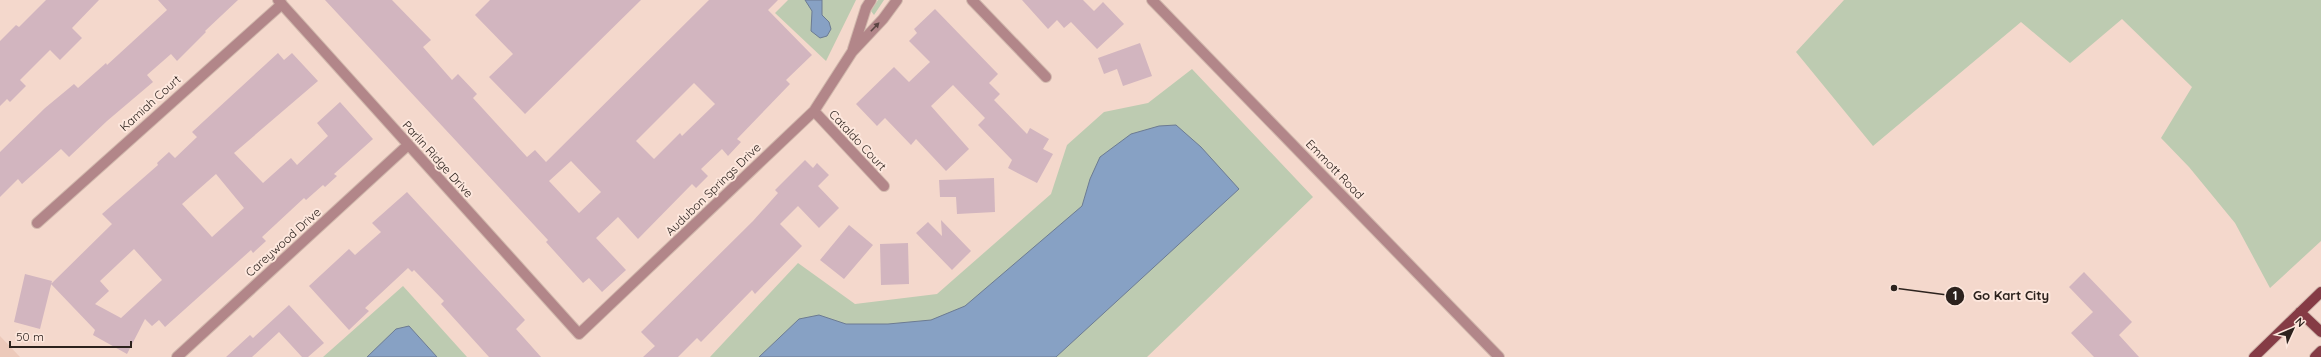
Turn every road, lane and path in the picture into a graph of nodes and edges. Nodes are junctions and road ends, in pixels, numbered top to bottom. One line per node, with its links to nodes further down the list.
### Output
1 (871, 0): 6 (street, Audubon Springs Drive)
2 (897, 0): 6 (street, Audubon Springs Drive, one-way to 2)
3 (972, 0): 7 (street)
4 (1152, 0): 18 (street, Emmott Road)
5 (280, 2): 9 (street, Parlin Ridge Drive); 11 (street, Kamiah Court)
6 (852, 52): 8 (street, Audubon Springs Drive)
7 (1046, 77)
8 (814, 111): 10 (street, Cataldo Court); 15 (street, Audubon Springs Drive)
9 (408, 145): 15 (street, Parlin Ridge Drive); 17 (street, Careywood Drive)
10 (884, 186)
11 (37, 223)
12 (2321, 292): 13 (main road)
13 (2300, 312): 14 (main road); 19 (main road)
14 (2321, 332)
15 (579, 334)
16 (2321, 351): 20 (main road)
17 (177, 357)
18 (1499, 357)
19 (2254, 357)
20 (2314, 357)

